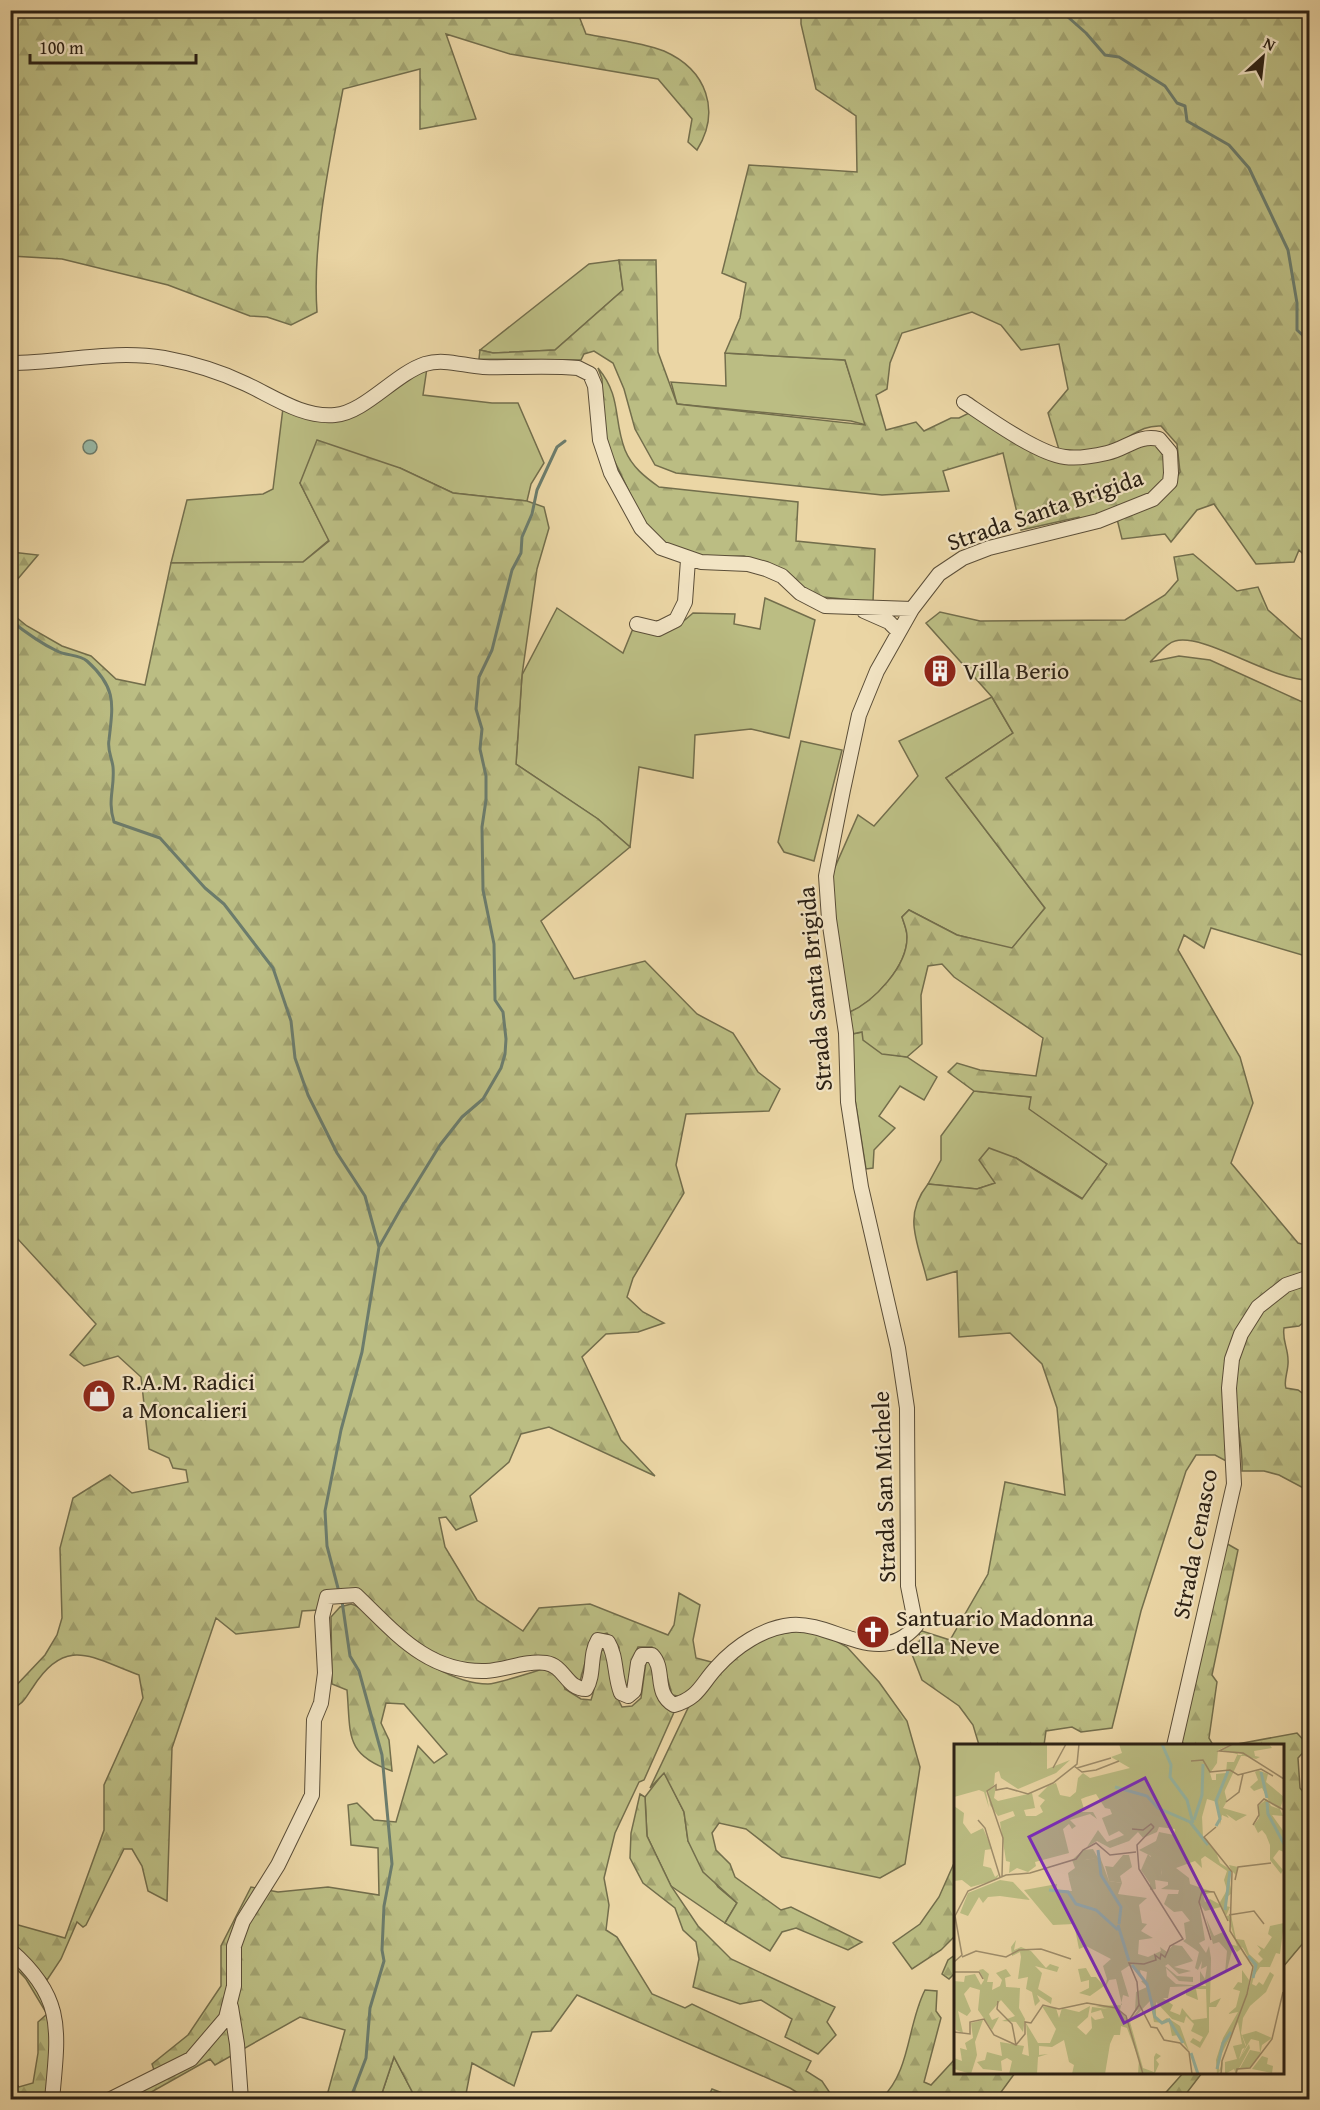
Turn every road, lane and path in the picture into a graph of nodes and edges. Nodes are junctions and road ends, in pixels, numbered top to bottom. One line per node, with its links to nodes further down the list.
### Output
1 (10, 363): 3 (street)
2 (964, 402): 5 (street, Strada Santa Brigida)
3 (688, 560): 4 (street); 6 (street)
4 (852, 606): 5 (street); 7 (street)
5 (912, 609): 7 (street, Strada Santa Brigida)
6 (637, 624)
7 (898, 631): 8 (street, Strada Santa Brigida)
8 (848, 1102): 12 (street, Strada San Michele)
9 (1310, 1277): 10 (street, Strada Cenasco)
10 (1174, 1744)
11 (10, 1950): 13 (street)
12 (230, 2005): 14 (street); 15 (street)
13 (52, 2100)
14 (109, 2100)
15 (241, 2100)

